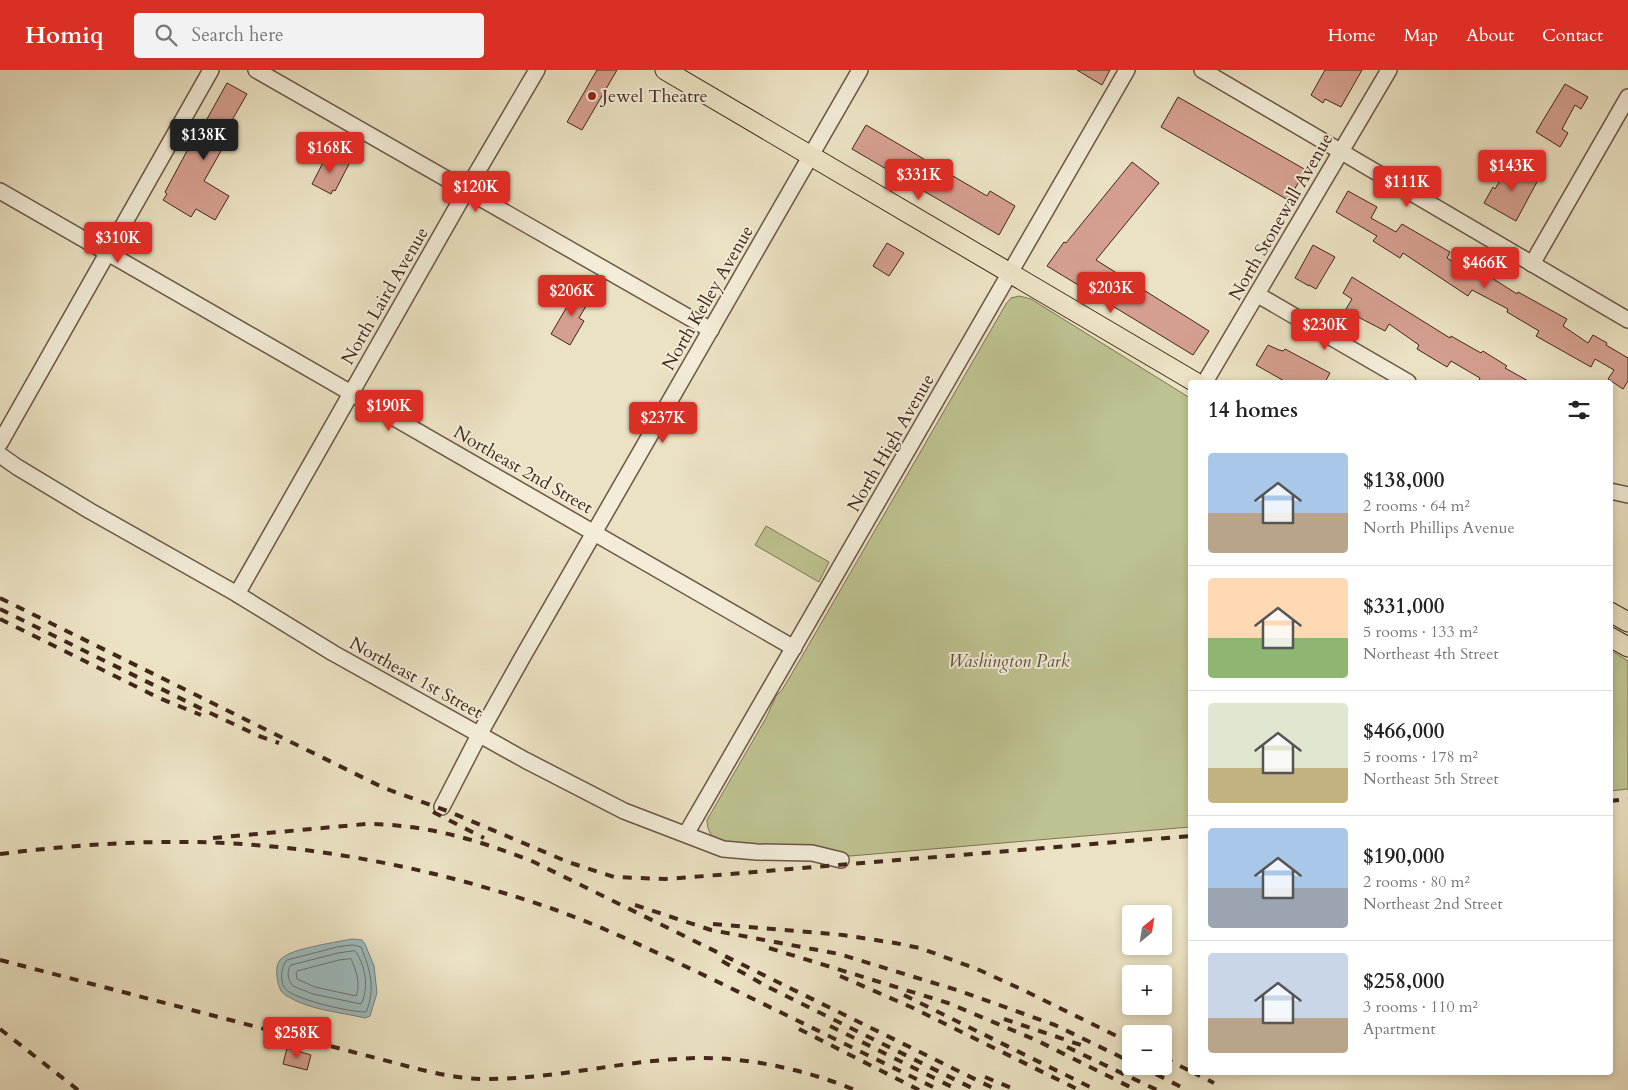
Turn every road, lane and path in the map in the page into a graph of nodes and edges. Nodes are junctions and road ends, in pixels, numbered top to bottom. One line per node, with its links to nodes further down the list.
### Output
1 (211, 70): 14 (street)
2 (256, 70): 13 (street)
3 (537, 70): 13 (street, North Laird Avenue)
4 (665, 70): 11 (main road)
5 (860, 70): 11 (street, North Kelley Avenue)
6 (1127, 70): 16 (street, North High Avenue)
7 (1202, 70): 10 (street)
8 (1389, 70): 10 (street, North Stonewall Avenue)
9 (1628, 97): 15 (street)
10 (1340, 151): 15 (street); 17 (street, North Stonewall Avenue)
11 (811, 156): 16 (main road); 19 (street, North Kelley Avenue)
12 (0, 191): 14 (street, Northeast 2nd Street)
13 (466, 191): 19 (street); 23 (street, North Laird Avenue)
14 (107, 252): 23 (street, Northeast 2nd Street); 24 (street)
15 (1532, 264): 18 (street)
16 (1010, 274): 20 (main road); 34 (street, North High Avenue)
17 (1258, 294): 21 (street, North Stonewall Avenue); 22 (street)
18 (1628, 320)
19 (711, 330): 28 (street, North Kelley Avenue)
20 (1192, 380)
21 (1207, 380)
22 (1405, 380)
23 (351, 393): 28 (street, Northeast 2nd Street); 29 (street, North Laird Avenue)
24 (0, 443)
25 (0, 455): 29 (street, Northeast 1st Street)
26 (1613, 492): 27 (street)
27 (1628, 495)
28 (595, 533): 34 (street, Northeast 2nd Street); 35 (street, North Kelley Avenue)
29 (238, 594): 35 (street, Northeast 1st Street)
30 (1613, 614): 31 (main road)
31 (1628, 622)
32 (1613, 639): 33 (main road)
33 (1628, 647)
34 (794, 648): 37 (street, North High Avenue)
35 (479, 735): 36 (street, North Kelley Avenue); 37 (street, Northeast 1st Street)
36 (442, 807)
37 (686, 834): 38 (street, Northeast 1st Street)
38 (842, 860)

